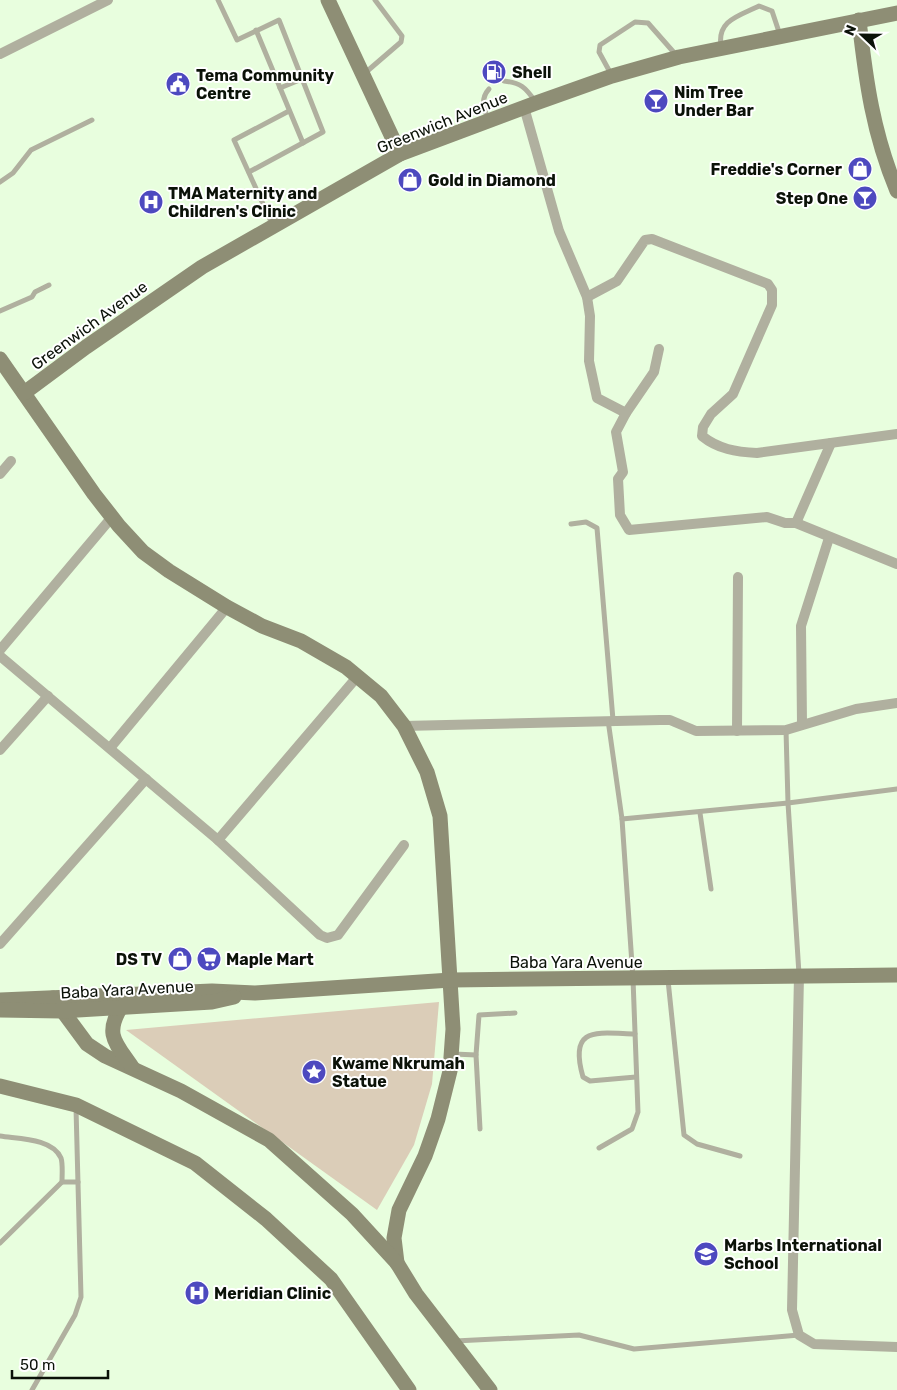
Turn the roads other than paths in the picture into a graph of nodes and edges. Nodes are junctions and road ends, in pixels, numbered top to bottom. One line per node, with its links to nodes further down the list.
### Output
1 (108, 0): 10 (street)
2 (218, 0): 7 (lane)
3 (328, 0): 12 (street)
4 (374, 0): 12 (lane)
5 (897, 13): 6 (street, Greenwich Avenue)
6 (859, 20): 8 (street, Greenwich Avenue); 26 (street)
7 (256, 30): 14 (lane); 16 (lane)
8 (780, 36): 9 (street, Greenwich Avenue); 9 (lane)
9 (721, 49): 11 (street, Greenwich Avenue)
10 (0, 54)
11 (679, 58): 13 (street, Greenwich Avenue); 13 (lane)
12 (362, 75): 23 (street)
13 (612, 76): 18 (street, Greenwich Avenue)
14 (302, 79): 16 (lane); 22 (lane)
15 (504, 81): 18 (lane)
16 (280, 88): 19 (lane)
17 (489, 89): 21 (lane)
18 (530, 105): 21 (street, Greenwich Avenue); 29 (street)
19 (289, 111): 22 (lane); 24 (lane)
20 (92, 120): 25 (lane)
21 (489, 120): 23 (street, Greenwich Avenue)
22 (303, 142): 24 (lane)
23 (400, 154): 27 (street, Greenwich Avenue)
24 (249, 172): 27 (lane)
25 (0, 182)
26 (897, 192)
27 (274, 226): 33 (street, Greenwich Avenue)
28 (49, 285): 30 (lane)
29 (586, 297): 34 (street); 36 (street)
30 (0, 311)
31 (659, 349): 34 (street)
32 (0, 359): 33 (street)
33 (24, 393): 39 (street)
34 (626, 413): 40 (street)
35 (897, 434): 36 (street)
36 (830, 443): 40 (street)
37 (11, 461): 38 (street)
38 (0, 474)
39 (112, 517): 45 (street); 46 (street)
40 (796, 523): 42 (street)
41 (571, 524): 51 (lane)
42 (829, 538): 43 (street); 52 (street)
43 (897, 564)
44 (738, 577): 54 (street)
45 (227, 607): 48 (street); 56 (street)
46 (0, 650)
47 (0, 656): 49 (street)
48 (357, 677): 53 (street); 63 (street)
49 (48, 696): 56 (street); 57 (street)
50 (897, 703): 52 (street)
51 (611, 720): 53 (street); 54 (street); 62 (lane)
52 (802, 724): 55 (street)
53 (404, 726): 71 (street)
54 (736, 730): 55 (street)
55 (786, 730): 60 (lane)
56 (110, 748): 58 (street)
57 (0, 750)
58 (146, 779): 63 (street); 66 (street)
59 (897, 789): 60 (lane)
60 (788, 803): 61 (lane); 68 (lane)
61 (700, 813): 62 (lane); 65 (lane)
62 (622, 819): 70 (lane)
63 (218, 840): 64 (street)
64 (404, 846)
65 (712, 888)
66 (0, 944)
67 (897, 975): 68 (street, Baba Yara Avenue)
68 (799, 976): 69 (street, Baba Yara Avenue); 93 (street)
69 (668, 978): 70 (street, Baba Yara Avenue); 88 (lane)
70 (632, 979): 71 (street, Baba Yara Avenue); 78 (lane)
71 (451, 980): 72 (street, Baba Yara Avenue); 79 (street)
72 (255, 993): 74 (street, Baba Yara Avenue); 75 (street, Baba Yara Avenue)
73 (0, 1000): 74 (street, Baba Yara Avenue)
74 (57, 1004): 75 (street, Baba Yara Avenue); 76 (street, Baba Yara Avenue); 81 (street)
75 (120, 1007): 81 (street)
76 (0, 1010)
77 (515, 1013): 80 (lane)
78 (635, 1034): 82 (lane); 82 (lane)
79 (451, 1054): 80 (lane); 92 (street)
80 (476, 1056): 85 (lane)
81 (132, 1066): 92 (street)
82 (636, 1077): 87 (lane)
83 (0, 1086): 84 (street)
84 (76, 1105): 90 (lane); 97 (street)
85 (480, 1129)
86 (0, 1136): 89 (lane)
87 (599, 1148)
88 (740, 1156)
89 (62, 1182): 90 (lane); 91 (lane)
90 (78, 1182): 96 (lane)
91 (0, 1243)
92 (397, 1263): 94 (street)
93 (799, 1335): 94 (lane); 95 (street)
94 (452, 1341): 98 (street)
95 (897, 1347)
96 (32, 1390)
97 (409, 1390)
98 (490, 1390)

